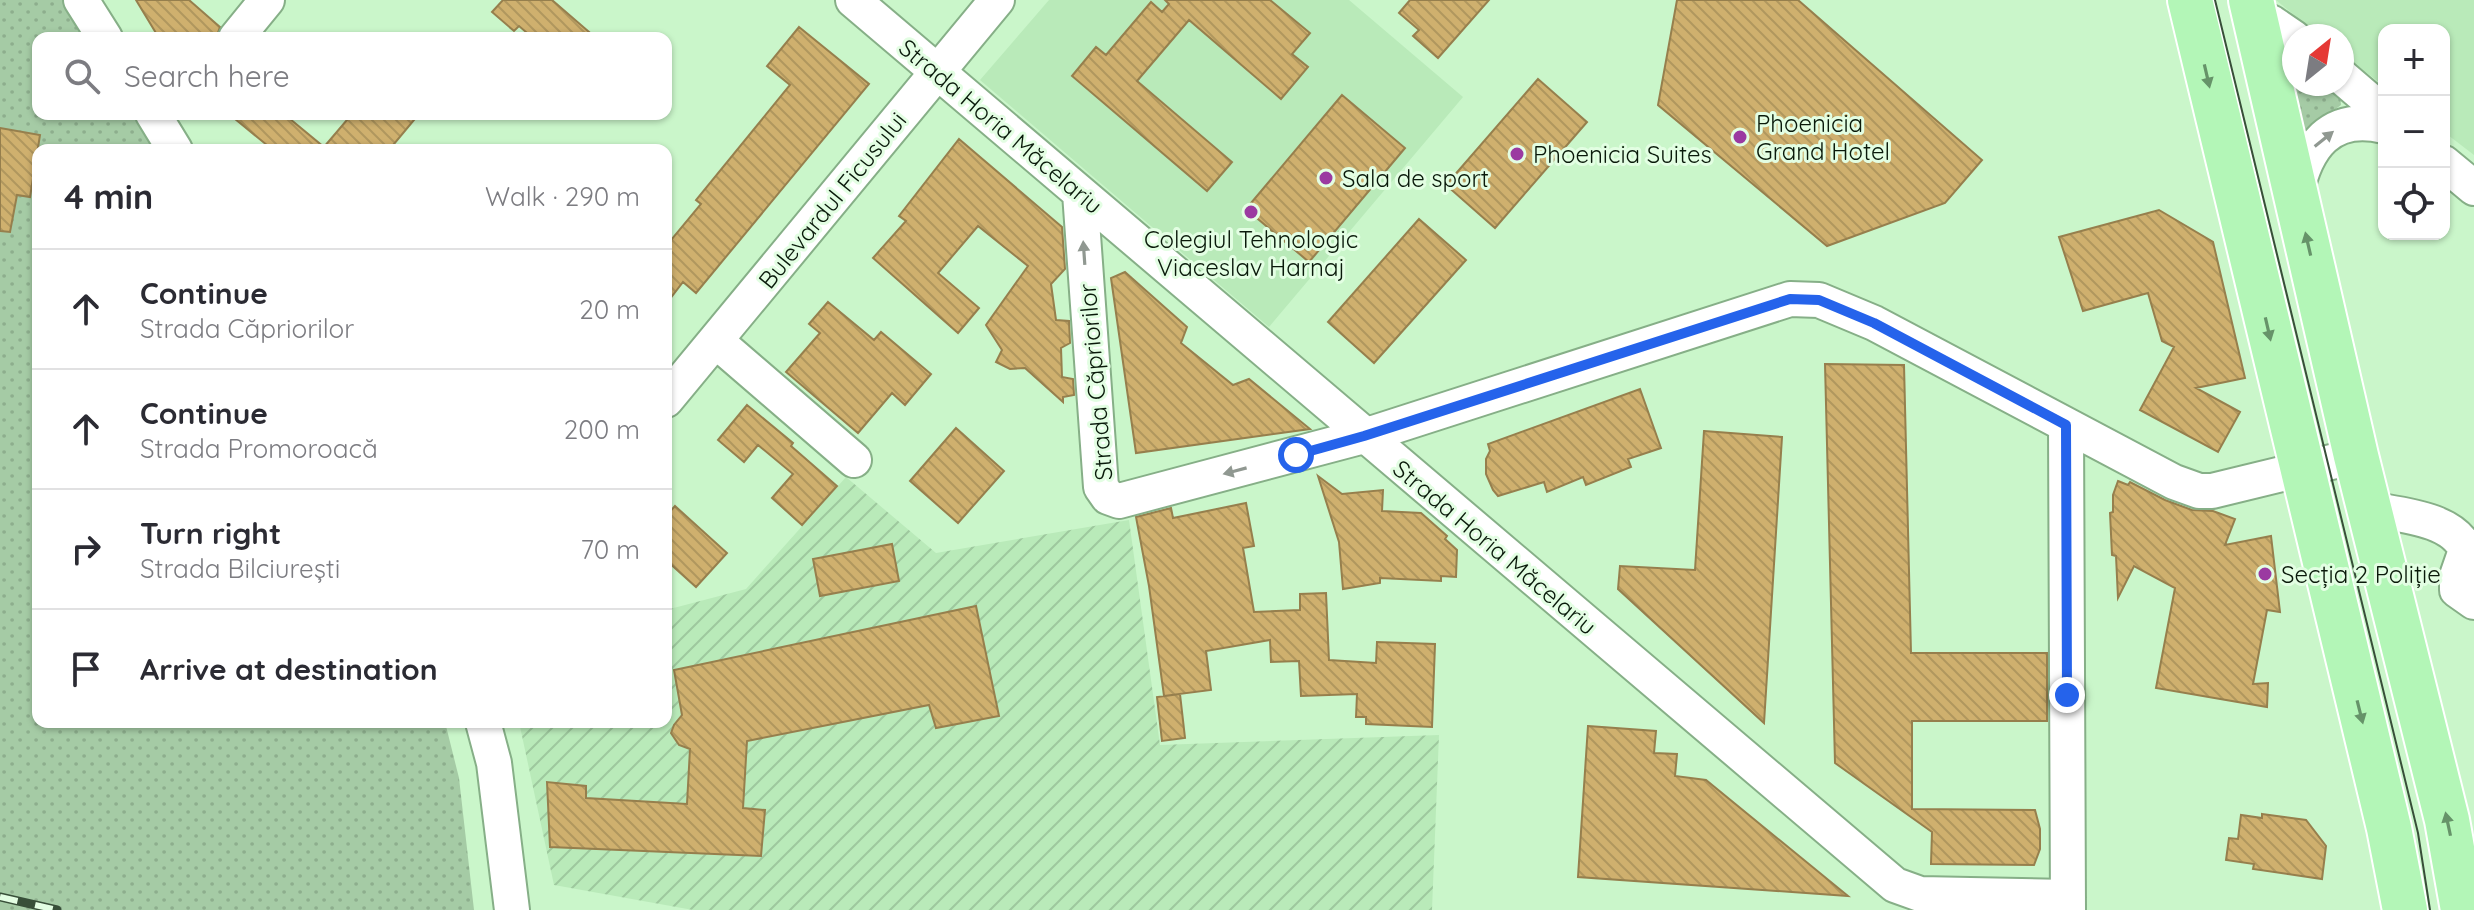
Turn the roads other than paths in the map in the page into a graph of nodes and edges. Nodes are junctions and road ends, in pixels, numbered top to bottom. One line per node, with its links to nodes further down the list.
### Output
1 (81, 0): 8 (street)
2 (267, 0): 9 (street)
3 (853, 0): 10 (street, Strada Horia Măcelariu)
4 (997, 0): 10 (street, Bulevardul Ficusului)
5 (2190, 0): 24 (main road, one-way to 24)
6 (2253, 8): 7 (street); 17 (main road)
7 (2282, 29)
8 (101, 32)
9 (241, 32)
10 (938, 72): 16 (street, Strada Horia Măcelariu); 18 (street, Bulevardul Ficusului)
11 (2354, 87): 12 (street)
12 (2378, 108)
13 (2378, 125): 17 (street, one-way to 13)
14 (2450, 168): 15 (street)
15 (2474, 188)
16 (1080, 193): 21 (street, Strada Horia Măcelariu); 21 (street, Strada Căpriorilor, one-way to 16)
17 (2296, 194): 22 (main road, one-way to 17)
18 (716, 341): 19 (street, Bulevardul Ficusului); 23 (street)
19 (672, 393)
20 (2066, 425): 21 (street, Strada Căpriorilor); 24 (street, Strada Căpriorilor); 28 (street)
21 (1364, 436): 28 (street, Strada Horia Măcelariu)
22 (2356, 456): 24 (street, Strada Căpriorilor); 25 (main road)
23 (854, 460)
24 (2301, 469): 30 (main road, one-way to 30)
25 (2370, 509): 26 (street); 29 (main road, one-way to 25)
26 (2474, 602)
27 (485, 728): 31 (street)
28 (2068, 904)
29 (2463, 905)
30 (2404, 907)
31 (512, 910)

